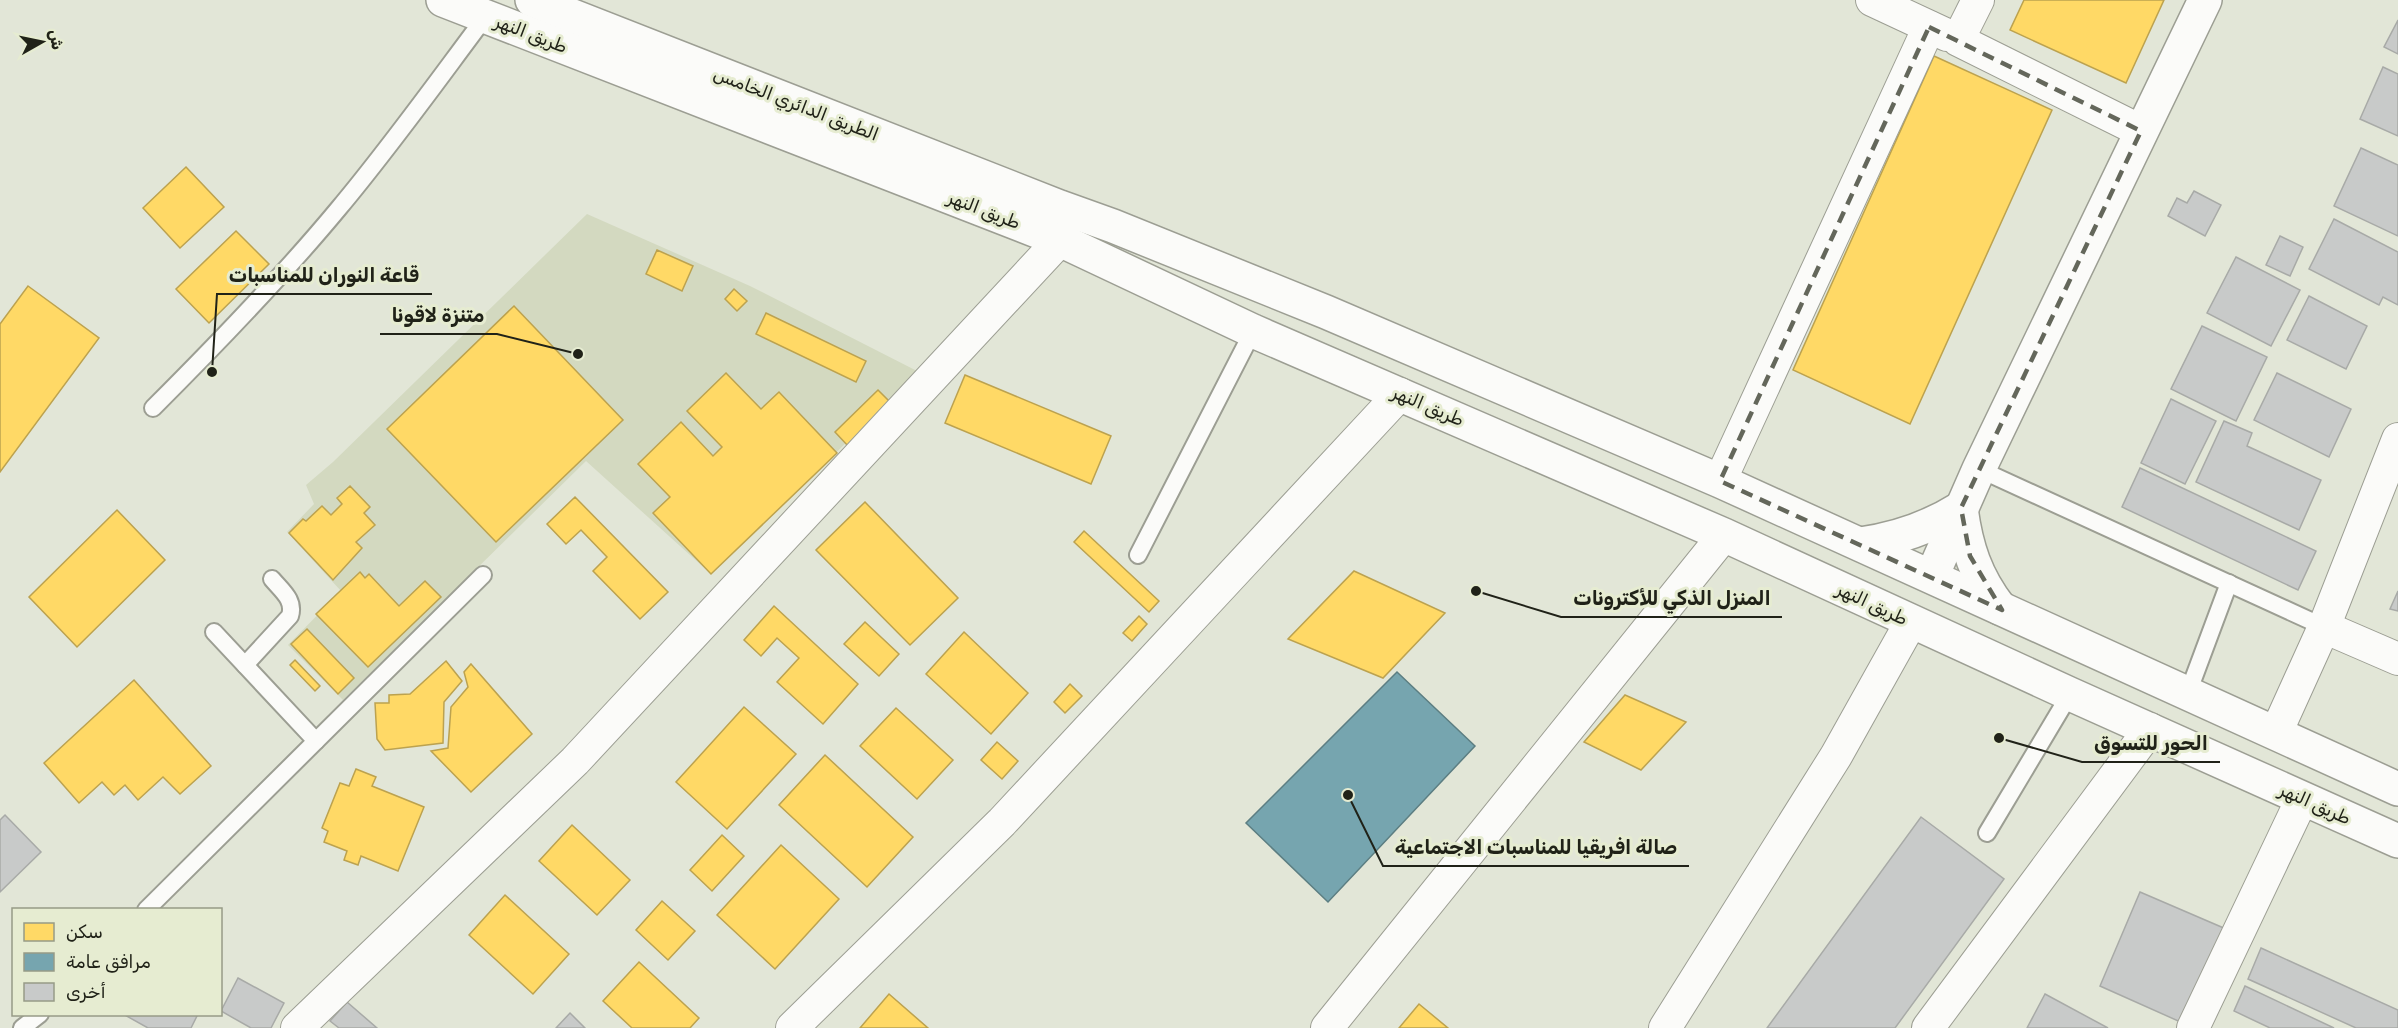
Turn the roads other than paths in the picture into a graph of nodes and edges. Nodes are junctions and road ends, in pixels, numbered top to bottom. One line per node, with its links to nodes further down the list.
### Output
1 (445, 0): 6 (main road, طريق النهر)
2 (532, 0): 16 (main road, الطريق الدائري الخامس)
3 (1872, 0): 7 (street)
4 (1978, 0): 8 (street)
5 (2205, 0): 9 (main road)
6 (486, 16): 10 (main road, طريق النهر); 13 (lane)
7 (1929, 27): 8 (street); 16 (street)
8 (1958, 40): 9 (street)
9 (2140, 131): 15 (main road)
10 (1060, 240): 11 (main road, طريق النهر); 43 (street)
11 (1253, 331): 12 (main road, طريق النهر); 20 (lane)
12 (1400, 394): 18 (main road, طريق النهر); 44 (street)
13 (153, 408)
14 (2398, 440): 27 (street)
15 (1979, 469): 17 (main road); 24 (lane)
16 (1720, 481): 19 (main road)
17 (1961, 508): 19 (main road); 22 (main road); 25 (main road)
18 (1724, 535): 26 (main road, طريق النهر); 45 (street)
19 (1860, 544): 22 (main road)
20 (1138, 555)
21 (483, 575): 35 (lane)
22 (1932, 576): 25 (main road)
23 (272, 579): 30 (lane)
24 (2229, 583): 27 (lane); 31 (lane)
25 (2002, 610): 31 (main road)
26 (1911, 622): 32 (main road, طريق النهر); 46 (street)
27 (2324, 627): 29 (street); 34 (street)
28 (214, 632): 30 (lane)
29 (2398, 659)
30 (245, 665): 35 (lane)
31 (2188, 693): 34 (main road)
32 (2070, 694): 33 (main road, طريق النهر); 38 (lane)
33 (2150, 729): 37 (main road, طريق النهر); 47 (street)
34 (2276, 733): 36 (main road)
35 (316, 741): 40 (lane)
36 (2398, 789)
37 (2302, 799): 39 (main road, طريق النهر); 48 (street)
38 (1987, 833)
39 (2398, 841)
40 (147, 908)
41 (37, 1016): 42 (lane)
42 (22, 1028)
43 (297, 1028)
44 (792, 1028)
45 (1327, 1028)
46 (1665, 1028)
47 (1928, 1028)
48 (2193, 1028)

